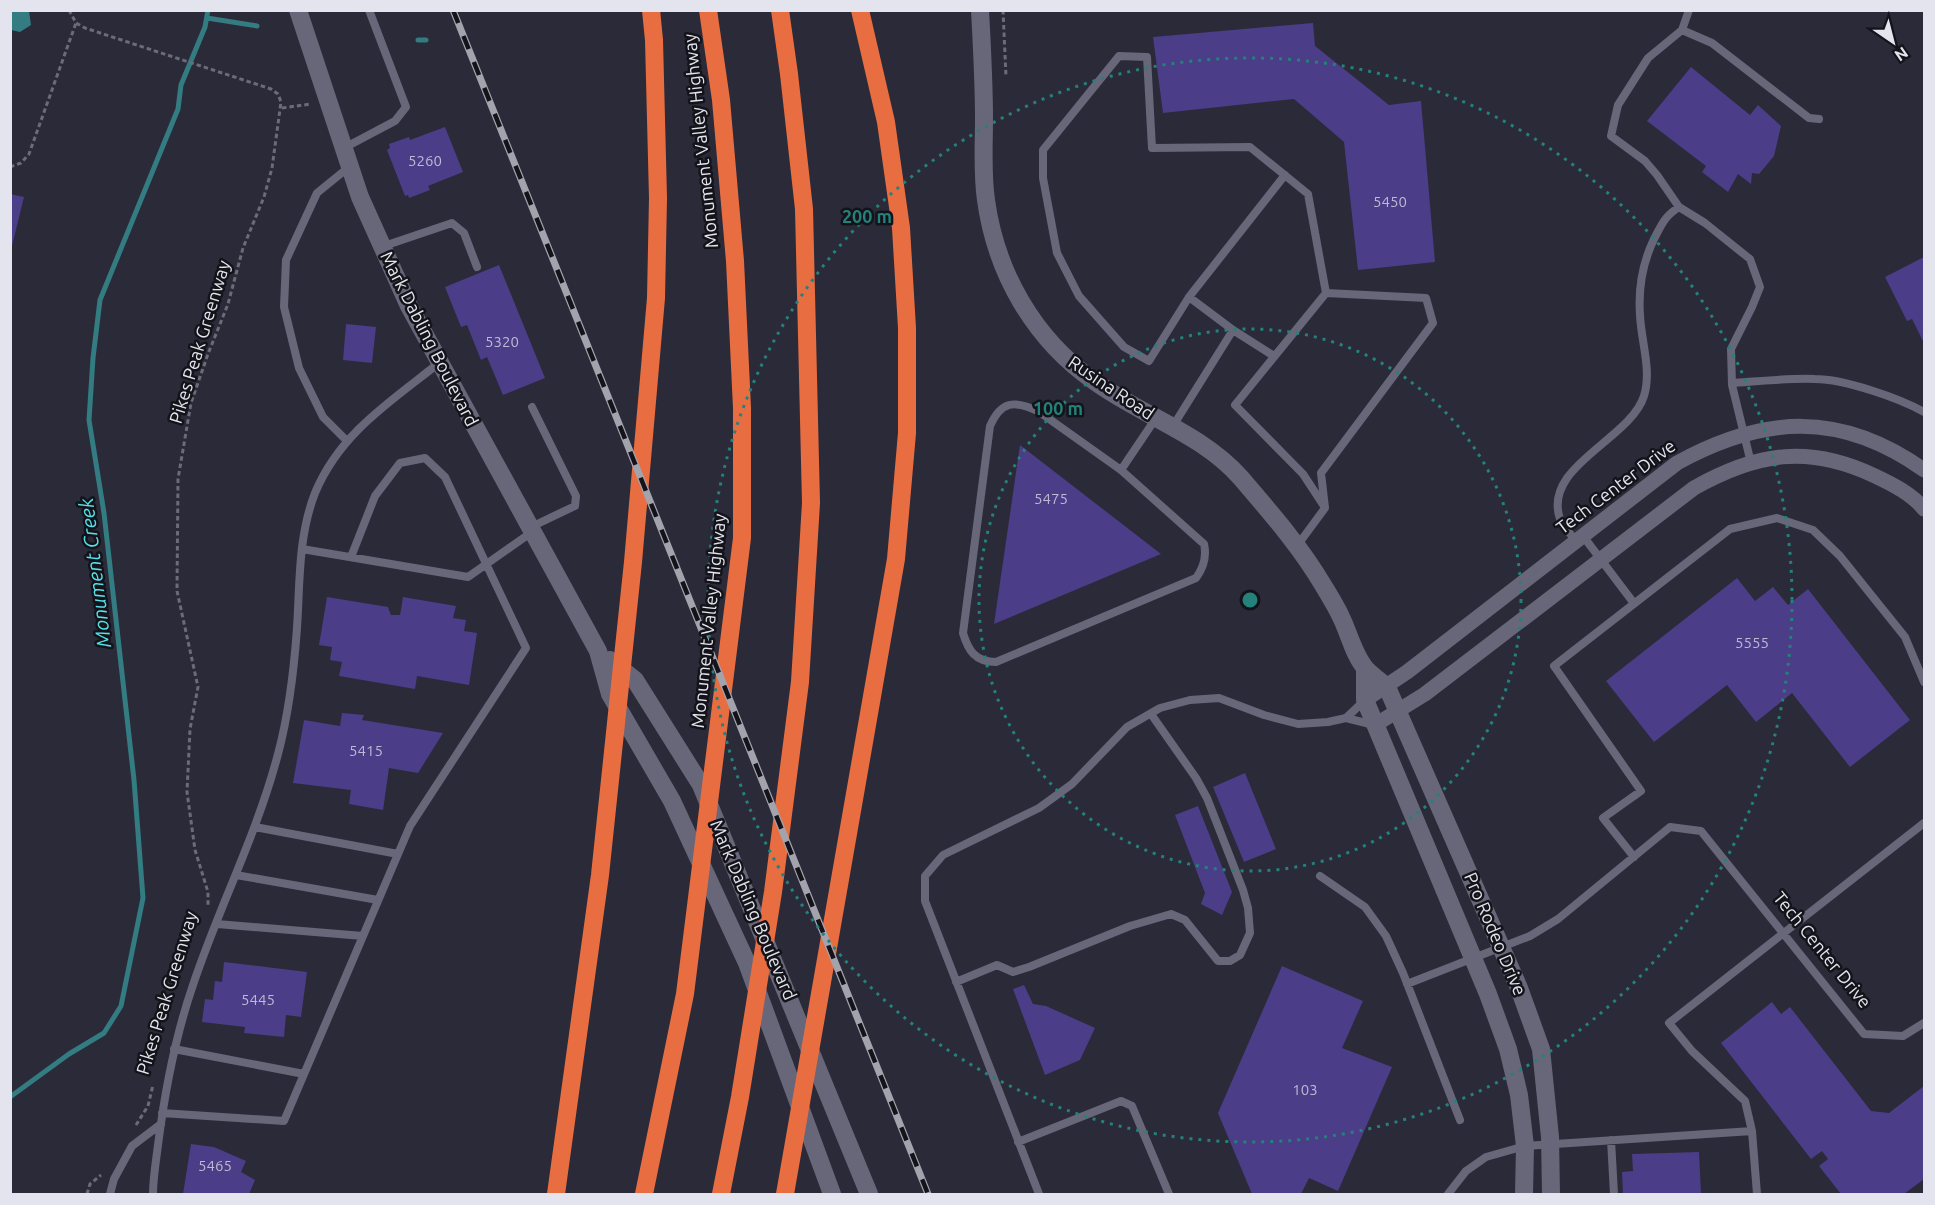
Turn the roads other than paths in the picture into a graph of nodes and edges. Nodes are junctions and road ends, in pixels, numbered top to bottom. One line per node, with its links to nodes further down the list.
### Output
1 (298, 10): 11 (street, Mark Dabling Boulevard)
2 (369, 10): 11 (lane)
3 (651, 10): 79 (highway)
4 (708, 10): 80 (highway, Monument Valley Highway)
5 (780, 10): 81 (highway)
6 (860, 10): 76 (highway)
7 (980, 10): 25 (street, Rusina Road)
8 (1689, 10): 9 (lane)
9 (1682, 30): 10 (lane); 14 (lane)
10 (1819, 119)
11 (343, 149): 12 (street, Mark Dabling Boulevard)
12 (349, 167): 15 (street, Mark Dabling Boulevard); 28 (lane)
13 (1285, 175): 17 (lane); 18 (lane); 18 (lane)
14 (1679, 207): 22 (lane); 35 (lane)
15 (382, 247): 16 (lane); 21 (street, Mark Dabling Boulevard)
16 (477, 267)
17 (1326, 293): 20 (lane); 32 (lane)
18 (1189, 297): 19 (lane)
19 (1233, 330): 20 (lane); 26 (lane)
20 (1274, 356): 32 (lane)
21 (439, 363): 28 (lane); 34 (street, Mark Dabling Boulevard)
22 (1732, 383): 24 (lane); 27 (lane)
23 (532, 407): 34 (lane)
24 (1924, 412)
25 (1156, 418): 26 (street, Rusina Road); 31 (lane)
26 (1172, 427): 36 (street, Rusina Road)
27 (1743, 434): 29 (lane); 30 (street, Tech Center Drive); 35 (street, Tech Center Drive)
28 (347, 441): 37 (lane)
29 (1751, 463): 33 (street); 39 (street)
30 (1924, 469)
31 (1121, 470): 31 (lane)
32 (1325, 508): 36 (lane)
33 (1924, 509)
34 (531, 530): 40 (lane); 42 (street, Mark Dabling Boulevard)
35 (1580, 539): 39 (lane); 45 (street, Tech Center Drive)
36 (1297, 546): 43 (street, Rusina Road)
37 (302, 549): 38 (lane); 52 (lane)
38 (351, 557): 40 (lane); 40 (lane)
39 (1601, 559): 41 (lane); 47 (street)
40 (485, 566): 53 (lane)
41 (1633, 602): 44 (lane); 54 (lane)
42 (598, 651): 82 (street, Mark Dabling Boulevard); 83 (street, Mark Dabling Boulevard)
43 (1365, 669): 45 (street, Rusina Road); 46 (street, Rusina Road)
44 (1924, 682)
45 (1387, 687): 46 (street, Tech Center Drive); 47 (street, Pro Rodeo Drive)
46 (1365, 700): 49 (lane); 50 (street, Pro Rodeo Drive)
47 (1398, 711): 50 (street); 61 (street, Pro Rodeo Drive)
48 (1151, 714): 49 (lane); 63 (lane); 63 (lane)
49 (1346, 718): 50 (lane)
50 (1375, 725): 62 (street, Pro Rodeo Drive)
51 (1924, 823): 59 (lane)
52 (255, 827): 53 (lane); 55 (lane)
53 (398, 854): 57 (lane)
54 (1634, 857): 59 (lane, Tech Center Drive); 61 (lane, Tech Center Drive)
55 (236, 875): 57 (lane); 58 (lane)
56 (1320, 876): 64 (lane)
57 (378, 900): 60 (lane)
58 (217, 924): 60 (lane); 66 (lane)
59 (1783, 933): 65 (lane, Tech Center Drive); 71 (lane)
60 (363, 936): 67 (lane)
61 (1501, 946): 62 (lane, Tech Center Drive); 74 (street, Pro Rodeo Drive)
62 (1473, 959): 64 (lane, Tech Center Drive); 75 (street, Pro Rodeo Drive)
63 (956, 982): 73 (lane)
64 (1407, 984): 69 (lane)
65 (1924, 1023)
66 (174, 1049): 67 (lane); 68 (lane)
67 (304, 1074): 68 (lane)
68 (162, 1113): 70 (lane)
69 (1460, 1120)
70 (161, 1124): 77 (lane); 78 (lane)
71 (1752, 1131): 72 (lane); 90 (lane)
72 (1611, 1140): 74 (lane); 89 (lane)
73 (1018, 1142): 84 (lane); 85 (lane)
74 (1551, 1144): 75 (lane); 88 (street, Pro Rodeo Drive)
75 (1525, 1146): 86 (lane); 87 (street, Pro Rodeo Drive)
76 (786, 1191)
77 (111, 1194)
78 (153, 1194)
79 (556, 1194)
80 (645, 1194)
81 (721, 1194)
82 (832, 1194)
83 (869, 1194)
84 (1039, 1194)
85 (1170, 1194)
86 (1448, 1194)
87 (1524, 1194)
88 (1551, 1194)
89 (1614, 1194)
90 (1757, 1194)

